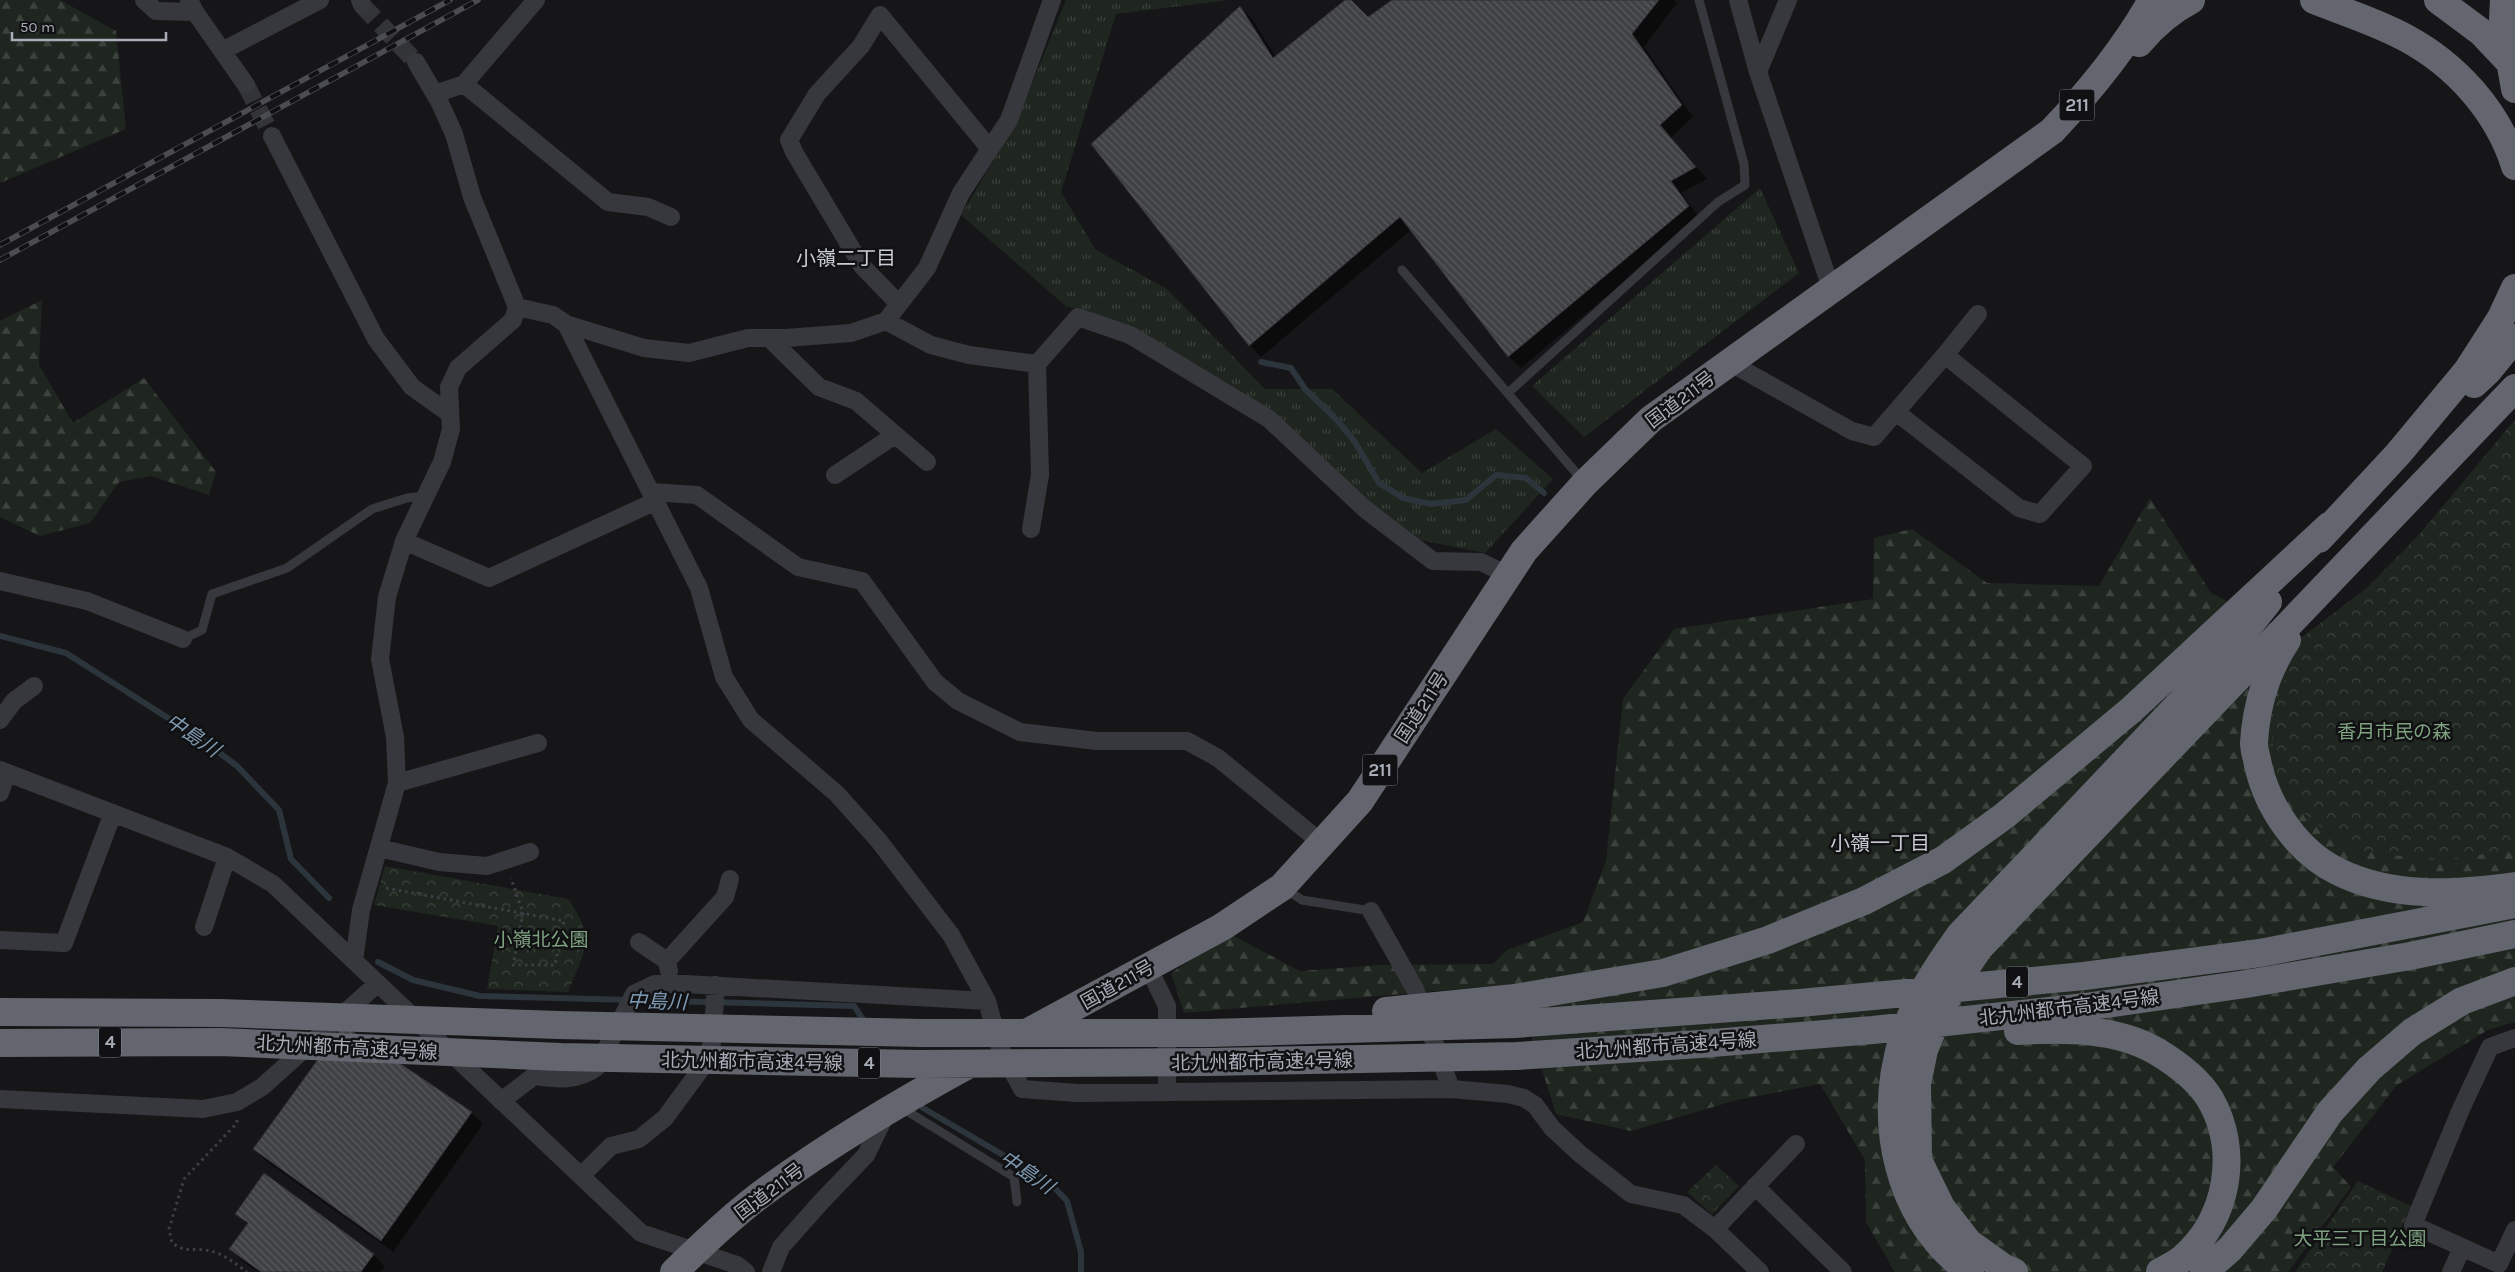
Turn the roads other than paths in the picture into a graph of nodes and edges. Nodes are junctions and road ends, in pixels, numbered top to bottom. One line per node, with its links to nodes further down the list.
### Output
1 (144, 0): 14 (street)
2 (320, 0): 15 (street)
3 (536, 0): 19 (street)
4 (1052, 0): 25 (street)
5 (1699, 0): 43 (lane)
6 (1738, 0): 18 (street)
7 (1788, 0): 18 (street)
8 (2134, 0): 27 (highway, 国道211号 / 211)
9 (2152, 0): 23 (highway, 国道211号 / 211)
10 (2191, 0): 23 (highway)
11 (2438, 0): 17 (highway)
12 (2504, 0): 21 (highway)
13 (2316, 2): 26 (highway)
14 (192, 6): 15 (street)
15 (222, 51): 20 (street)
16 (416, 62): 22 (street)
17 (2515, 68)
18 (1758, 72): 30 (street)
19 (464, 84): 22 (street); 28 (street)
20 (246, 85)
21 (2515, 89)
22 (435, 94): 33 (street)
23 (2052, 131): 27 (highway, 国道211号 / 211)
24 (272, 136): 45 (street)
25 (990, 149): 32 (street); 32 (street)
26 (2515, 166)
27 (1978, 186): 30 (highway, 国道211号 / 211)
28 (671, 217)
29 (1402, 270): 43 (lane)
30 (1831, 288): 40 (highway, 国道211号 / 211)
31 (2515, 288): 47 (highway)
32 (899, 304): 35 (street)
33 (518, 307): 36 (street); 45 (street)
34 (1978, 314): 39 (street)
35 (886, 321): 37 (street); 41 (street)
36 (566, 324): 37 (street); 52 (street)
37 (769, 338): 46 (street)
38 (2515, 338): 47 (highway)
39 (1945, 355): 44 (street); 44 (street)
40 (1729, 362): 44 (street); 50 (highway, 国道211号 / 211)
41 (1037, 364): 54 (street); 57 (street)
42 (2515, 388): 56 (highway)
43 (1508, 393): 50 (lane)
44 (1896, 412)
45 (450, 414): 51 (street)
46 (896, 435): 48 (street); 49 (street)
47 (2398, 454): 53 (highway)
48 (927, 462)
49 (835, 475)
50 (1585, 483): 57 (highway, 国道211号 / 211)
51 (427, 496): 55 (street); 59 (lane)
52 (654, 496): 55 (street); 67 (street); 88 (street)
53 (2330, 526): 80 (highway); 89 (highway)
54 (1031, 529)
55 (404, 540): 64 (street)
56 (2342, 570): 73 (highway); 80 (highway)
57 (1508, 575): 67 (highway, 国道211号 / 211)
58 (0, 581): 59 (street)
59 (183, 640)
60 (34, 686): 61 (street)
61 (0, 720)
62 (538, 743): 64 (street)
63 (4, 772): 65 (street); 66 (street)
64 (397, 783): 68 (street)
65 (0, 792)
66 (113, 813): 70 (street); 78 (street)
67 (1323, 844): 72 (highway, 国道211号 / 211)
68 (379, 848): 69 (street); 81 (street)
69 (530, 852)
70 (227, 857): 76 (street); 81 (street)
71 (730, 879): 82 (street)
72 (1282, 886): 75 (lane); 83 (highway, 国道211号 / 211)
73 (2515, 886)
74 (2515, 904): 89 (highway, 北九州都市高速4号線 / 4)
75 (1371, 911): 96 (street)
76 (204, 928)
77 (2515, 934): 94 (highway, 北九州都市高速4号線 / 4)
78 (0, 940)
79 (640, 942): 82 (street)
80 (1970, 942): 95 (highway)
81 (354, 961): 85 (street)
82 (667, 961): 86 (street)
83 (1148, 967): 93 (highway, 国道211号 / 211); 97 (street)
84 (2515, 981): 117 (highway)
85 (377, 984): 98 (street); 99 (street)
86 (672, 984): 87 (street); 99 (street)
87 (715, 989): 88 (street); 102 (street)
88 (987, 1000): 93 (street)
89 (1515, 1011): 90 (highway, 北九州都市高速4号線 / 4)
90 (0, 1012)
91 (2515, 1038): 107 (street)
92 (0, 1043): 94 (highway, 北九州都市高速4号線 / 4)
93 (1000, 1048): 97 (street); 100 (highway, 国道211号 / 211)
94 (1517, 1056): 116 (highway)
95 (1905, 1082): 114 (highway); 115 (highway)
96 (1451, 1089): 97 (street); 105 (street)
97 (1167, 1092)
98 (0, 1099)
99 (501, 1101): 102 (street)
100 (892, 1108): 104 (lane); 108 (highway, 国道211号 / 211); 111 (street)
101 (1796, 1144): 103 (street)
102 (581, 1176): 108 (street)
103 (1755, 1186): 105 (street); 113 (street)
104 (1017, 1202)
105 (1715, 1229): 112 (street)
106 (2515, 1230): 107 (street)
107 (2462, 1248): 118 (street)
108 (688, 1262): 109 (highway, 国道211号 / 211); 110 (street)
109 (674, 1272)
110 (746, 1272)
111 (771, 1272)
112 (1760, 1272)
113 (1844, 1272)
114 (1970, 1272)
115 (2014, 1272)
116 (2160, 1272)
117 (2204, 1272)
118 (2451, 1272)

